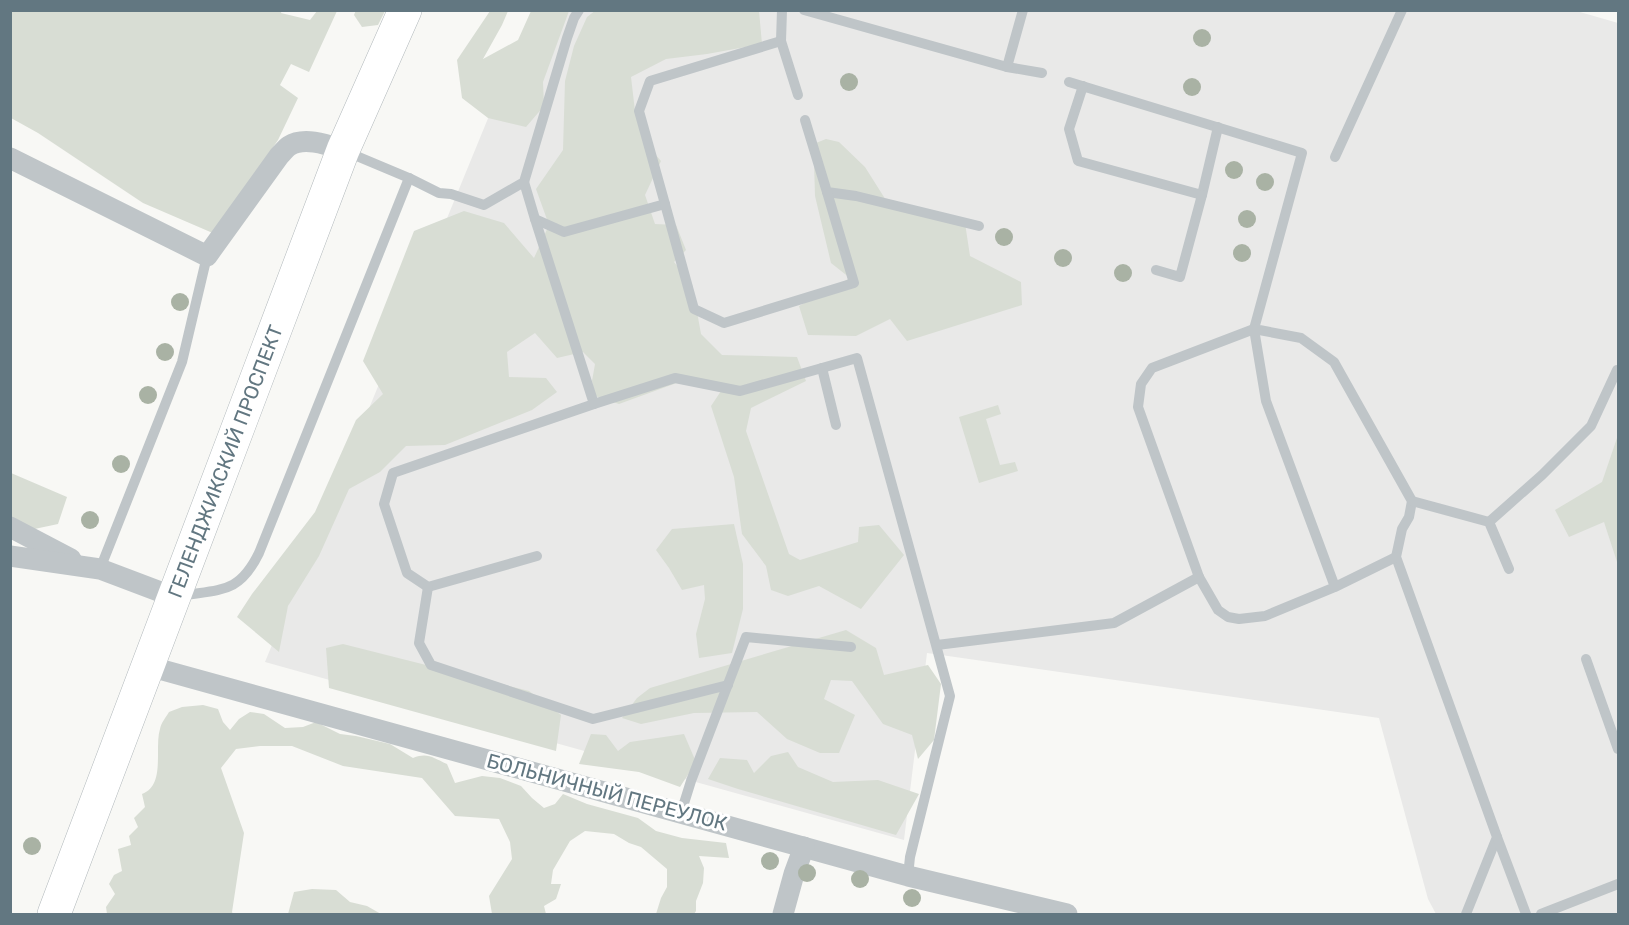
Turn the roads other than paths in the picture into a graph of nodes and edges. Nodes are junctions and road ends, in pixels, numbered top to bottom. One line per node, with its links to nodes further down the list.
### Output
1 (405, 10): 15 (main road, ГЕЛЕНДЖИКСКИЙ ПРОСПЕКТ)
2 (579, 10): 19 (lane)
3 (782, 10): 7 (lane)
4 (804, 10): 8 (lane)
5 (1023, 10): 8 (lane)
6 (1402, 10): 16 (lane)
7 (782, 41): 12 (lane); 22 (lane)
8 (1007, 67): 9 (lane)
9 (1042, 73)
10 (1069, 82): 11 (lane)
11 (1083, 86): 14 (lane); 21 (lane)
12 (798, 95)
13 (805, 120): 20 (lane)
14 (1218, 127): 21 (lane); 27 (lane)
15 (343, 150): 18 (lane); 25 (street); 43 (main road, ГЕЛЕНДЖИКСКИЙ ПРОСПЕКТ)
16 (1335, 157)
17 (10, 158): 25 (street)
18 (409, 178): 19 (lane); 43 (lane)
19 (524, 182): 23 (lane)
20 (826, 192): 22 (lane); 24 (lane)
21 (1202, 195): 26 (lane)
22 (665, 204): 23 (lane)
23 (535, 219): 30 (lane)
24 (979, 226)
25 (207, 256): 38 (lane)
26 (1156, 270)
27 (1254, 329): 32 (lane); 40 (lane); 42 (lane)
28 (822, 368): 30 (lane); 31 (lane); 44 (lane)
29 (1617, 370): 33 (lane)
30 (594, 404): 41 (lane)
31 (836, 425)
32 (1412, 501): 33 (lane); 37 (lane)
33 (1489, 522): 39 (lane)
34 (10, 527): 38 (street)
35 (10, 556): 38 (street)
36 (537, 556): 41 (lane)
37 (1396, 558): 42 (lane); 51 (lane)
38 (91, 567): 43 (street)
39 (1509, 569)
40 (1199, 577): 42 (lane); 44 (lane)
41 (428, 586): 48 (lane)
42 (1335, 587)
43 (174, 597): 47 (main road, ГЕЛЕНДЖИКСКИЙ ПРОСПЕКТ)
44 (937, 645): 53 (lane)
45 (851, 647): 48 (lane)
46 (1586, 659): 49 (lane)
47 (148, 666): 50 (street, БОЛЬНИЧНЫЙ ПЕРЕУЛОК); 55 (main road, ГЕЛЕНДЖИКСКИЙ ПРОСПЕКТ)
48 (728, 685): 50 (lane)
49 (1618, 749)
50 (681, 813): 52 (street, БОЛЬНИЧНЫЙ ПЕРЕУЛОК)
51 (1497, 837): 58 (lane); 59 (lane)
52 (804, 847): 53 (street, БОЛЬНИЧНЫЙ ПЕРЕУЛОК); 56 (street)
53 (908, 876): 57 (street, БОЛЬНИЧНЫЙ ПЕРЕУЛОК)
54 (1618, 884): 60 (lane)
55 (54, 915)
56 (783, 915)
57 (1067, 915)
58 (1466, 915)
59 (1526, 915)
60 (1541, 915)

